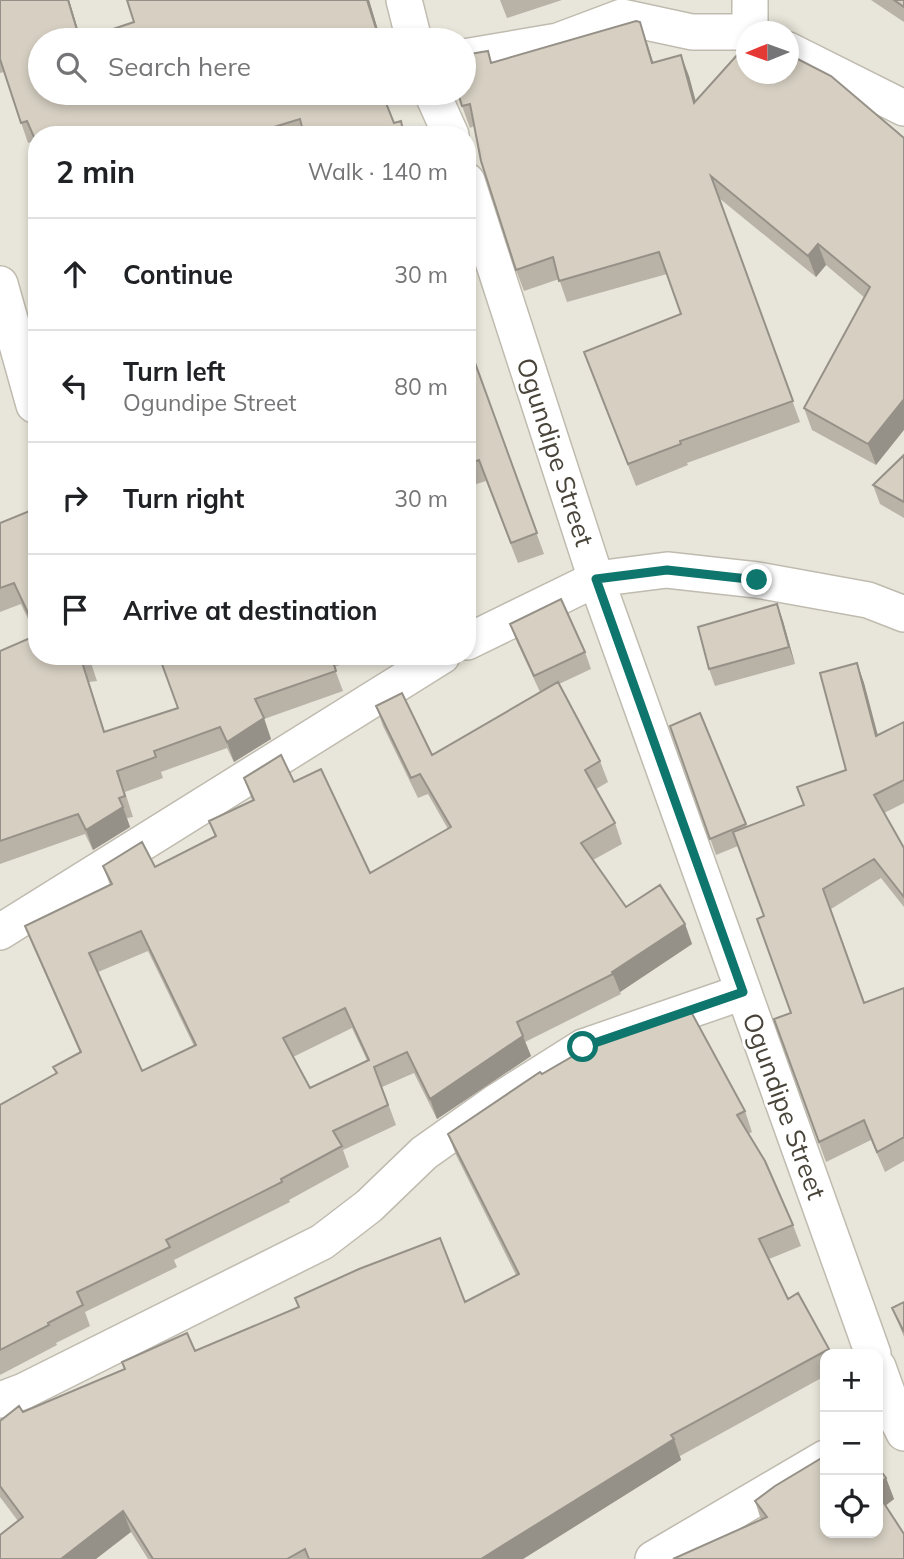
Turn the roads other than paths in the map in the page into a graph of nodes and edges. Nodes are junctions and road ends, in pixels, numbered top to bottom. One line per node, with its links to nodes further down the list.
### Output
1 (404, 0): 3 (street)
2 (751, 20): 4 (street)
3 (411, 28)
4 (476, 55)
5 (799, 55): 7 (street)
6 (437, 105): 8 (street)
7 (904, 108)
8 (447, 126)
9 (476, 209): 12 (street, Ogundipe Street)
10 (0, 284): 11 (street)
11 (28, 384)
12 (596, 579): 13 (street); 14 (street); 17 (street, Ogundipe Street)
13 (904, 614)
14 (476, 638)
15 (428, 665): 16 (street)
16 (0, 932)
17 (743, 992): 18 (street, Ogundipe Street); 20 (street)
18 (871, 1349)
19 (883, 1388): 21 (street)
20 (0, 1400)
21 (892, 1426)
22 (820, 1461): 23 (street)
23 (653, 1559)

